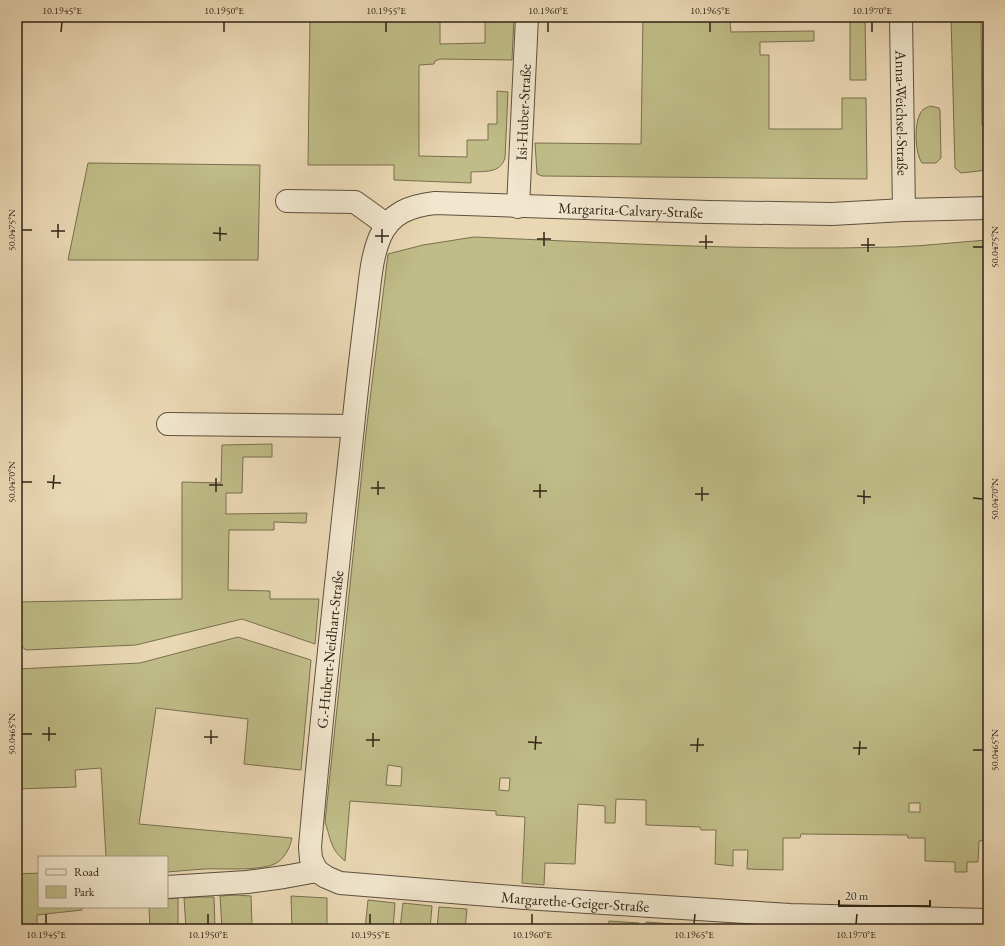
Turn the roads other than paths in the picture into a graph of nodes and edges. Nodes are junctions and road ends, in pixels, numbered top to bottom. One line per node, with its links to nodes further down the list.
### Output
1 (527, 17): 4 (street, Isi-Huber-Straße)
2 (902, 17): 6 (street, Anna-Weichsel-Straße)
3 (287, 201): 7 (street)
4 (518, 206): 6 (street, Margarita-Calvary-Straße); 7 (street, Margarita-Calvary-Straße)
5 (988, 208): 6 (street, Margarita-Calvary-Straße)
6 (904, 210)
7 (387, 225): 9 (street, G.-Hubert-Neidhart-Straße)
8 (168, 424): 9 (street)
9 (353, 426): 10 (street, G.-Hubert-Neidhart-Straße)
10 (317, 871): 11 (street); 12 (street, Margarethe-Geiger-Straße)
11 (168, 887)
12 (988, 920)

